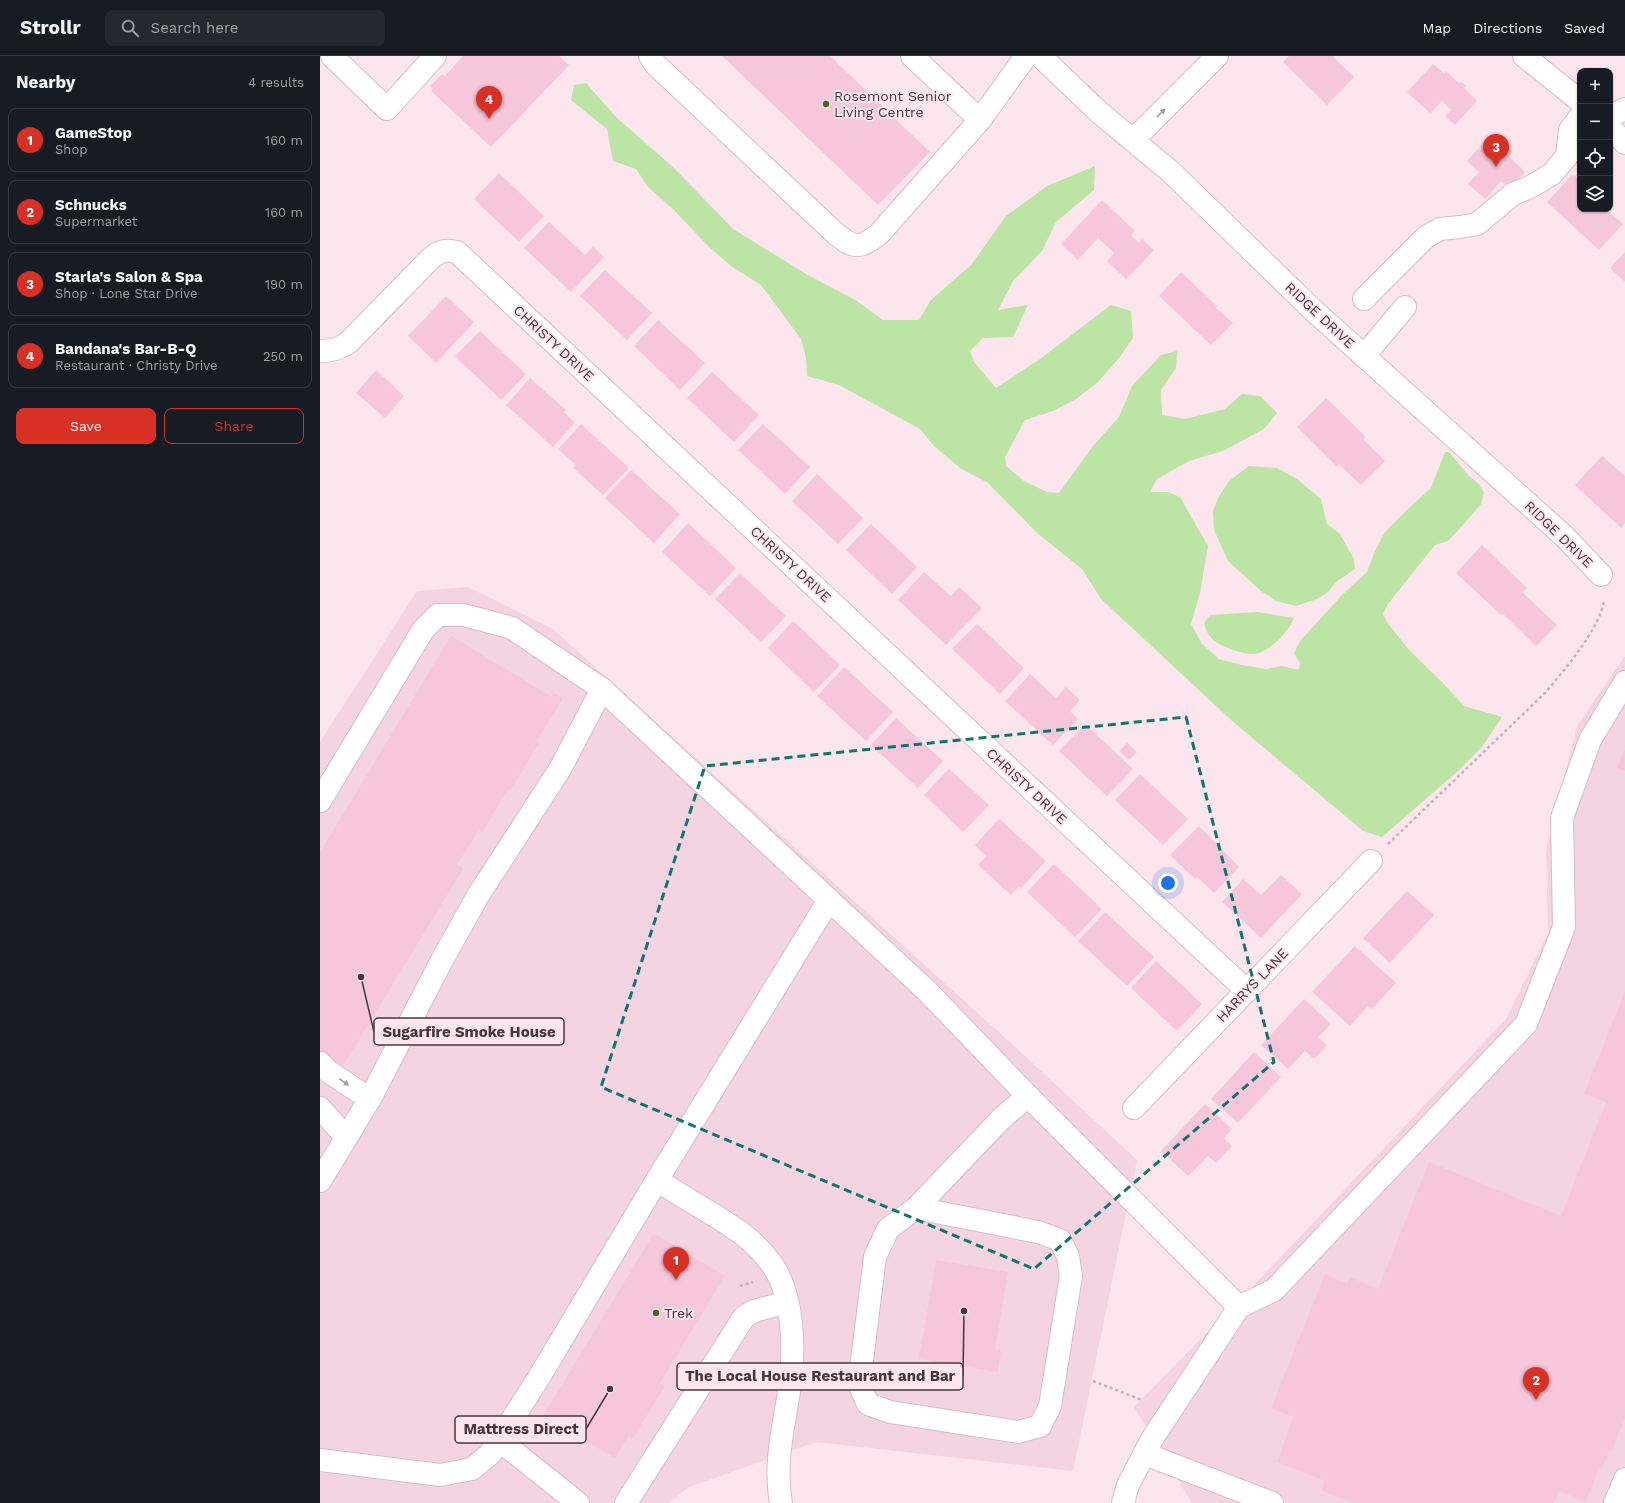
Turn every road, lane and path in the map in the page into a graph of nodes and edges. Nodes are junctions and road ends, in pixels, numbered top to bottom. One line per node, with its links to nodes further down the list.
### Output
1 (332, 56): 2 (street)
2 (435, 56)
3 (650, 56): 11 (street)
4 (912, 56): 11 (street)
5 (1026, 56): 11 (street)
6 (1040, 56): 14 (street, RIDGE DRIVE)
7 (1217, 56): 14 (street, one-way to 7)
8 (1524, 56): 9 (street)
9 (1577, 99)
10 (1625, 109): 13 (street)
11 (980, 120)
12 (1577, 121): 15 (street)
13 (1614, 131)
14 (1133, 140): 19 (street, RIDGE DRIVE)
15 (1573, 154): 16 (street)
16 (1364, 299)
17 (1405, 307): 19 (street)
18 (325, 351): 26 (street, CHRISTY DRIVE)
19 (1364, 356): 20 (street, RIDGE DRIVE)
20 (1600, 575): 24 (path)
21 (1625, 682): 39 (street)
22 (602, 689): 23 (street); 25 (street); 29 (street)
23 (320, 801)
24 (1371, 861): 26 (street, HARRYS LANE)
25 (828, 900): 28 (street); 34 (street)
26 (1247, 991): 31 (street, HARRYS LANE)
27 (320, 1063): 29 (street, one-way to 29)
28 (1028, 1096): 35 (street); 39 (street)
29 (370, 1099): 32 (street)
30 (320, 1108): 32 (street)
31 (1134, 1108)
32 (346, 1137): 33 (street)
33 (320, 1180)
34 (657, 1180): 38 (street); 42 (street)
35 (916, 1208): 35 (street)
36 (756, 1281): 37 (path)
37 (740, 1286)
38 (787, 1302): 47 (street); 48 (street)
39 (1239, 1307): 43 (street)
40 (1093, 1381): 41 (path)
41 (1142, 1400)
42 (498, 1441): 44 (street); 46 (street)
43 (1145, 1454): 49 (street); 50 (street)
44 (320, 1460)
45 (1625, 1479): 51 (street)
46 (578, 1503)
47 (626, 1503)
48 (781, 1503)
49 (1123, 1503)
50 (1272, 1503)
51 (1615, 1503)

